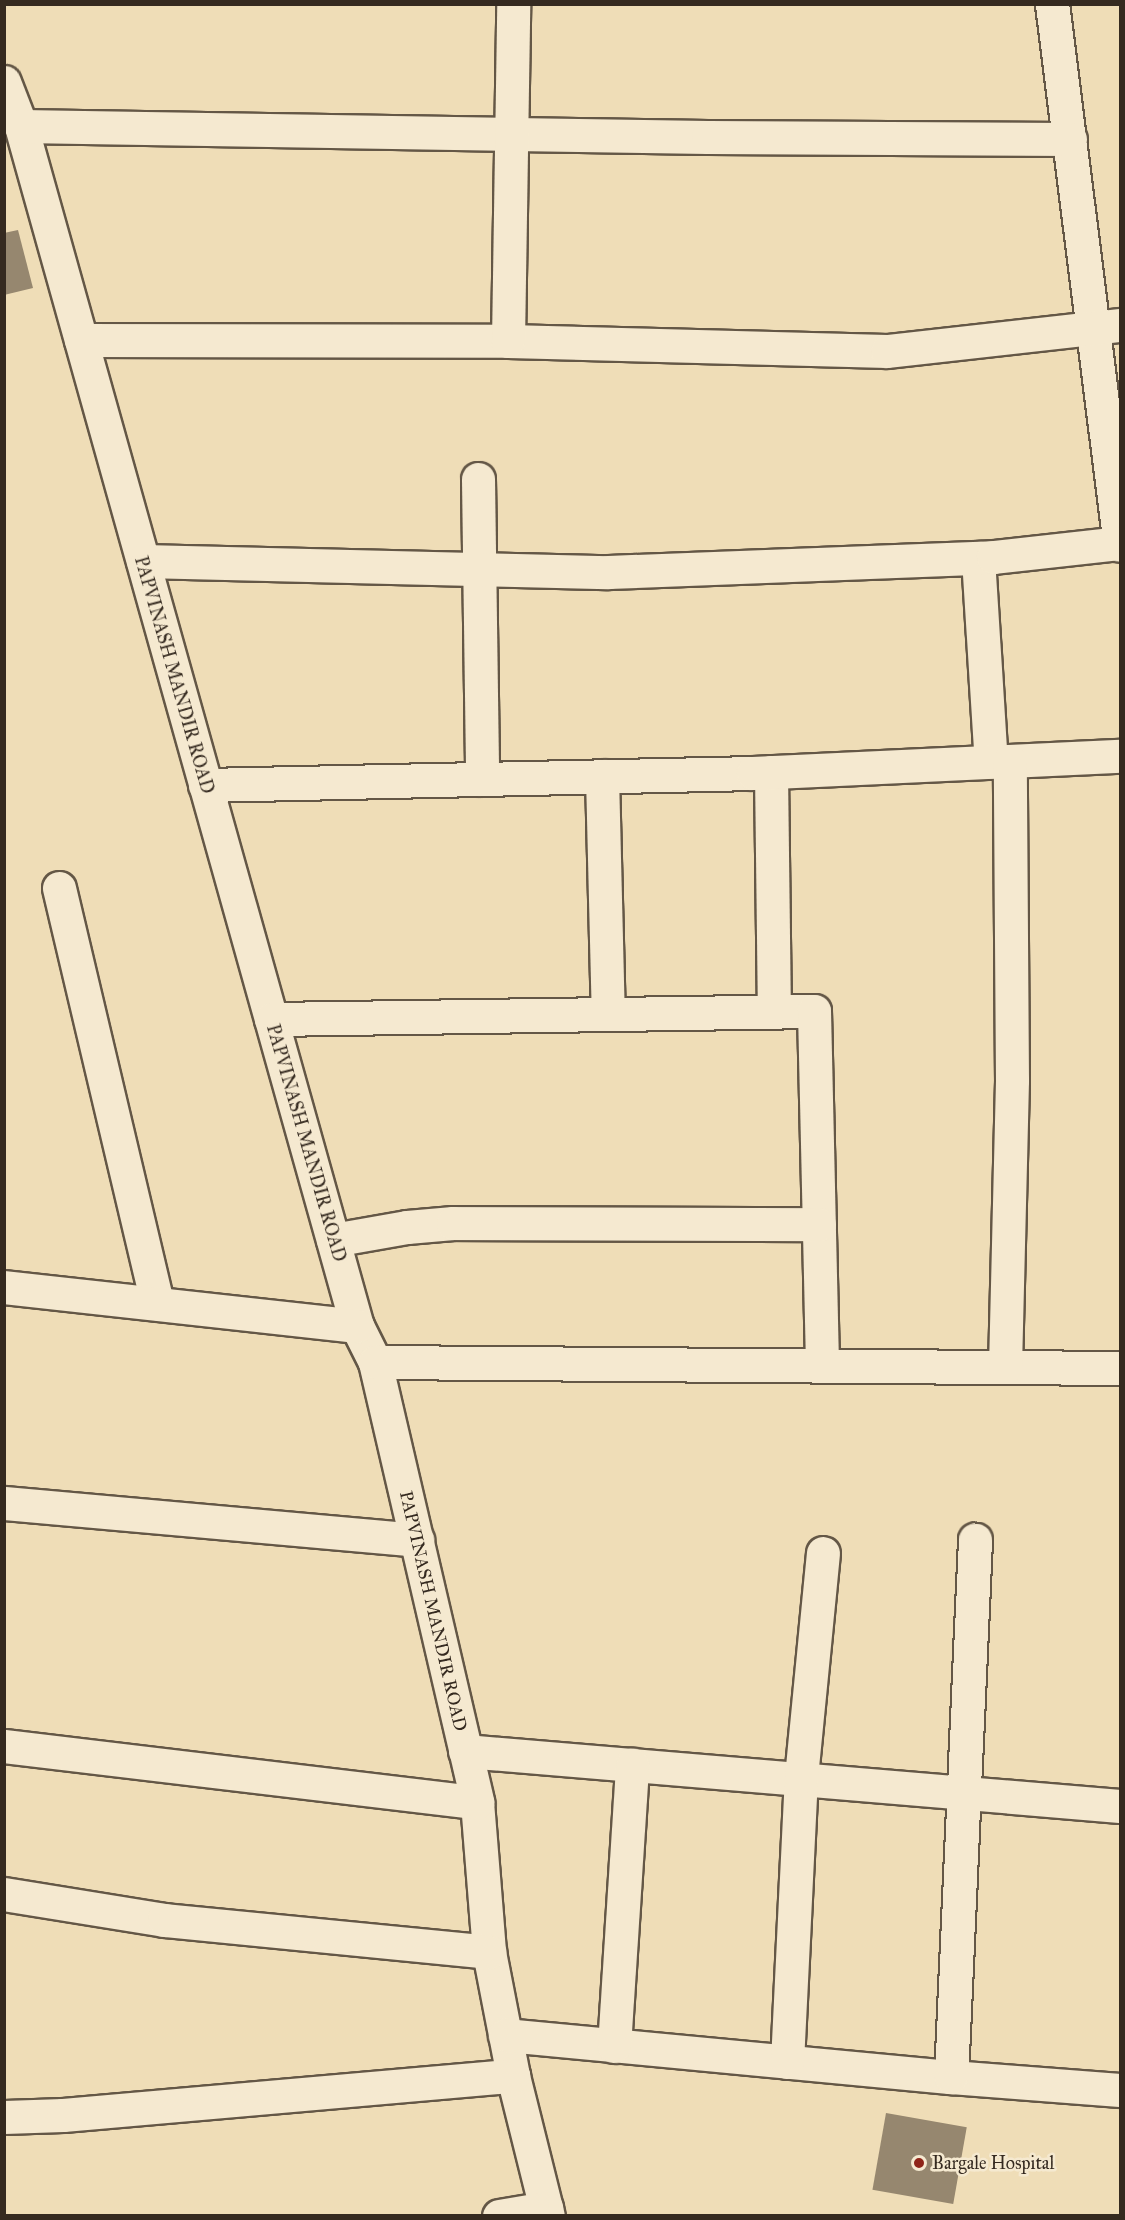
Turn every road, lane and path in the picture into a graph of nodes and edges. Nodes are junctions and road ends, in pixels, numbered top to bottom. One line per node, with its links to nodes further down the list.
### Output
1 (513, 4): 5 (street)
2 (1052, 4): 6 (street)
3 (4, 82): 4 (street, PAPVINASH MANDIR ROAD)
4 (21, 126): 5 (street); 8 (street, PAPVINASH MANDIR ROAD)
5 (512, 134): 6 (street); 9 (street)
6 (1070, 139): 7 (street)
7 (1107, 326): 9 (street); 11 (street)
8 (81, 340): 9 (street); 13 (street, PAPVINASH MANDIR ROAD)
9 (508, 341)
10 (478, 479): 14 (street)
11 (1120, 544): 12 (street)
12 (978, 558): 14 (street); 16 (street)
13 (143, 561): 14 (street); 20 (street, PAPVINASH MANDIR ROAD)
14 (479, 569): 19 (street)
15 (1120, 756): 16 (street)
16 (1001, 761): 17 (street); 32 (street)
17 (771, 772): 18 (street); 22 (street)
18 (602, 776): 19 (street); 23 (street)
19 (482, 779): 20 (street)
20 (205, 785): 24 (street, PAPVINASH MANDIR ROAD)
21 (59, 888): 28 (street)
22 (774, 1011): 23 (street); 25 (street)
23 (608, 1014): 24 (street)
24 (271, 1019): 26 (street, PAPVINASH MANDIR ROAD)
25 (819, 1224): 26 (street); 31 (street)
26 (333, 1240): 29 (street, PAPVINASH MANDIR ROAD)
27 (4, 1287): 28 (street)
28 (157, 1304): 29 (street)
29 (357, 1326): 30 (street, PAPVINASH MANDIR ROAD)
30 (375, 1362): 31 (street); 35 (street, PAPVINASH MANDIR ROAD)
31 (822, 1365): 32 (street)
32 (1005, 1367): 33 (street)
33 (1120, 1368)
34 (4, 1503): 35 (street)
35 (417, 1540): 39 (street, PAPVINASH MANDIR ROAD)
36 (975, 1540): 42 (street)
37 (823, 1553): 41 (street)
38 (4, 1746): 43 (street)
39 (465, 1751): 40 (street); 43 (street, PAPVINASH MANDIR ROAD)
40 (632, 1765): 41 (street); 48 (street)
41 (801, 1777): 42 (street); 49 (street)
42 (963, 1792): 44 (street); 51 (street)
43 (477, 1802): 46 (street, PAPVINASH MANDIR ROAD)
44 (1120, 1806)
45 (4, 1894): 46 (street)
46 (489, 1952): 47 (street, PAPVINASH MANDIR ROAD)
47 (505, 2035): 48 (street); 50 (street, PAPVINASH MANDIR ROAD)
48 (614, 2046): 49 (street)
49 (787, 2062): 51 (street)
50 (513, 2076): 53 (street); 54 (street, PAPVINASH MANDIR ROAD)
51 (951, 2077): 52 (street)
52 (1120, 2090)
53 (4, 2117)
54 (547, 2212): 55 (street)
55 (499, 2216)

